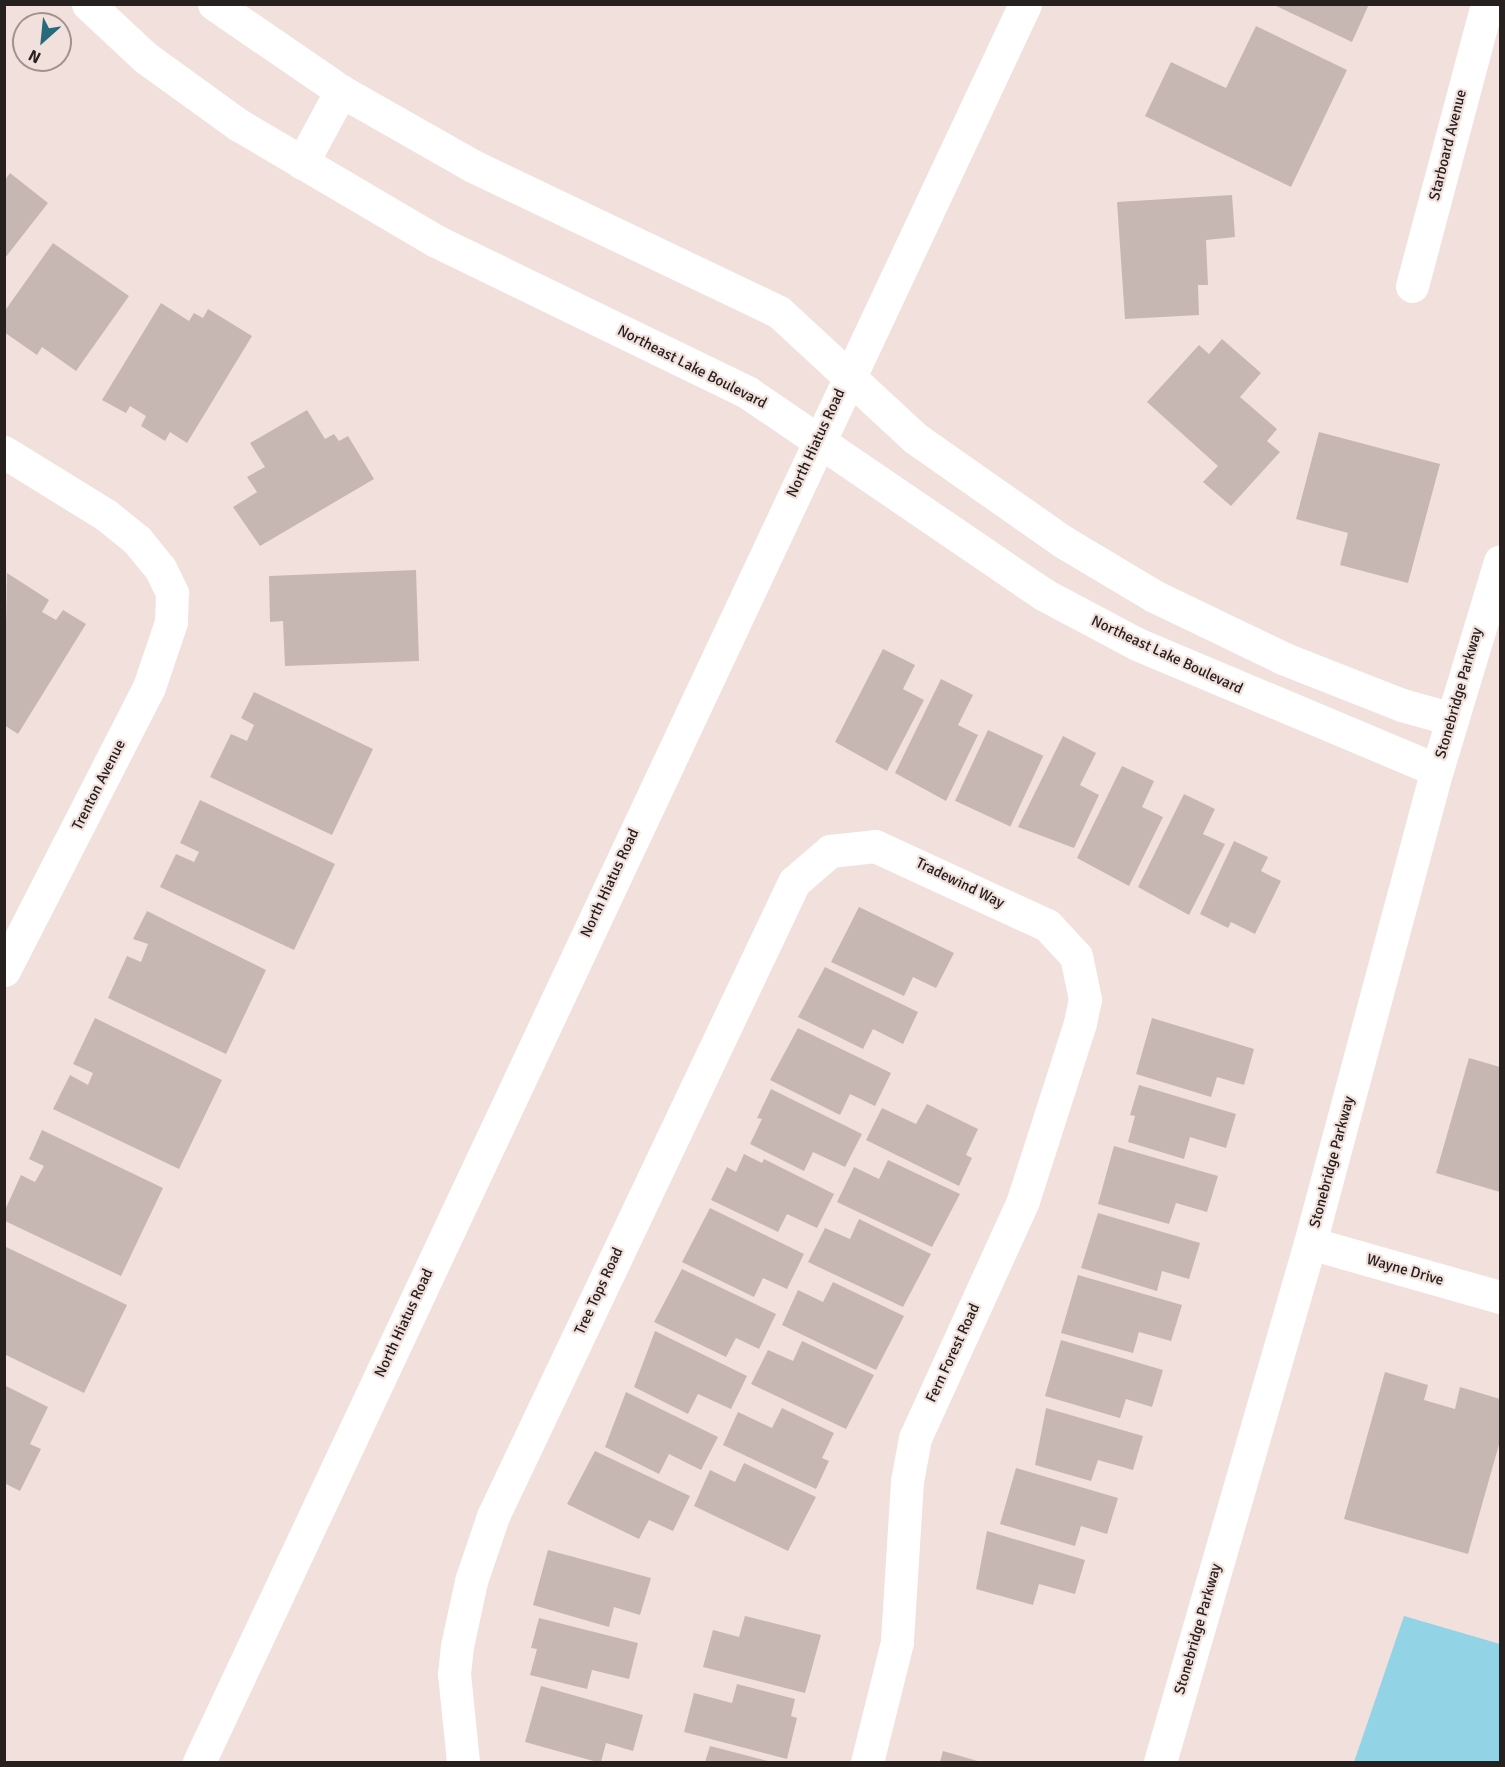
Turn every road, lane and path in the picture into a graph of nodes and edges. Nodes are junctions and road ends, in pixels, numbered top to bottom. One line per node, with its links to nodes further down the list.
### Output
1 (88, 4): 6 (street, Northeast Lake Boulevard)
2 (214, 4): 5 (street)
3 (1025, 4): 8 (street, North Hiatus Road)
4 (1487, 4): 7 (street, Starboard Avenue)
5 (341, 91): 6 (street); 8 (street)
6 (302, 163): 9 (street, Northeast Lake Boulevard)
7 (1412, 286)
8 (849, 374): 9 (street, North Hiatus Road); 12 (street)
9 (819, 437): 13 (street, Northeast Lake Boulevard); 19 (street, North Hiatus Road)
10 (4, 452): 16 (street, Trenton Avenue)
11 (1500, 561): 12 (street, Stonebridge Parkway)
12 (1452, 719): 13 (street, Stonebridge Parkway)
13 (1437, 770): 17 (street, Stonebridge Parkway)
14 (830, 851): 15 (street, Tradewind Way); 20 (street, Tree Tops Road)
15 (1076, 956): 21 (street, Fern Forest Road)
16 (4, 970)
17 (1310, 1243): 18 (street, Wayne Drive); 22 (street, Stonebridge Parkway)
18 (1500, 1297)
19 (199, 1762)
20 (463, 1762)
21 (867, 1762)
22 (1160, 1762)

